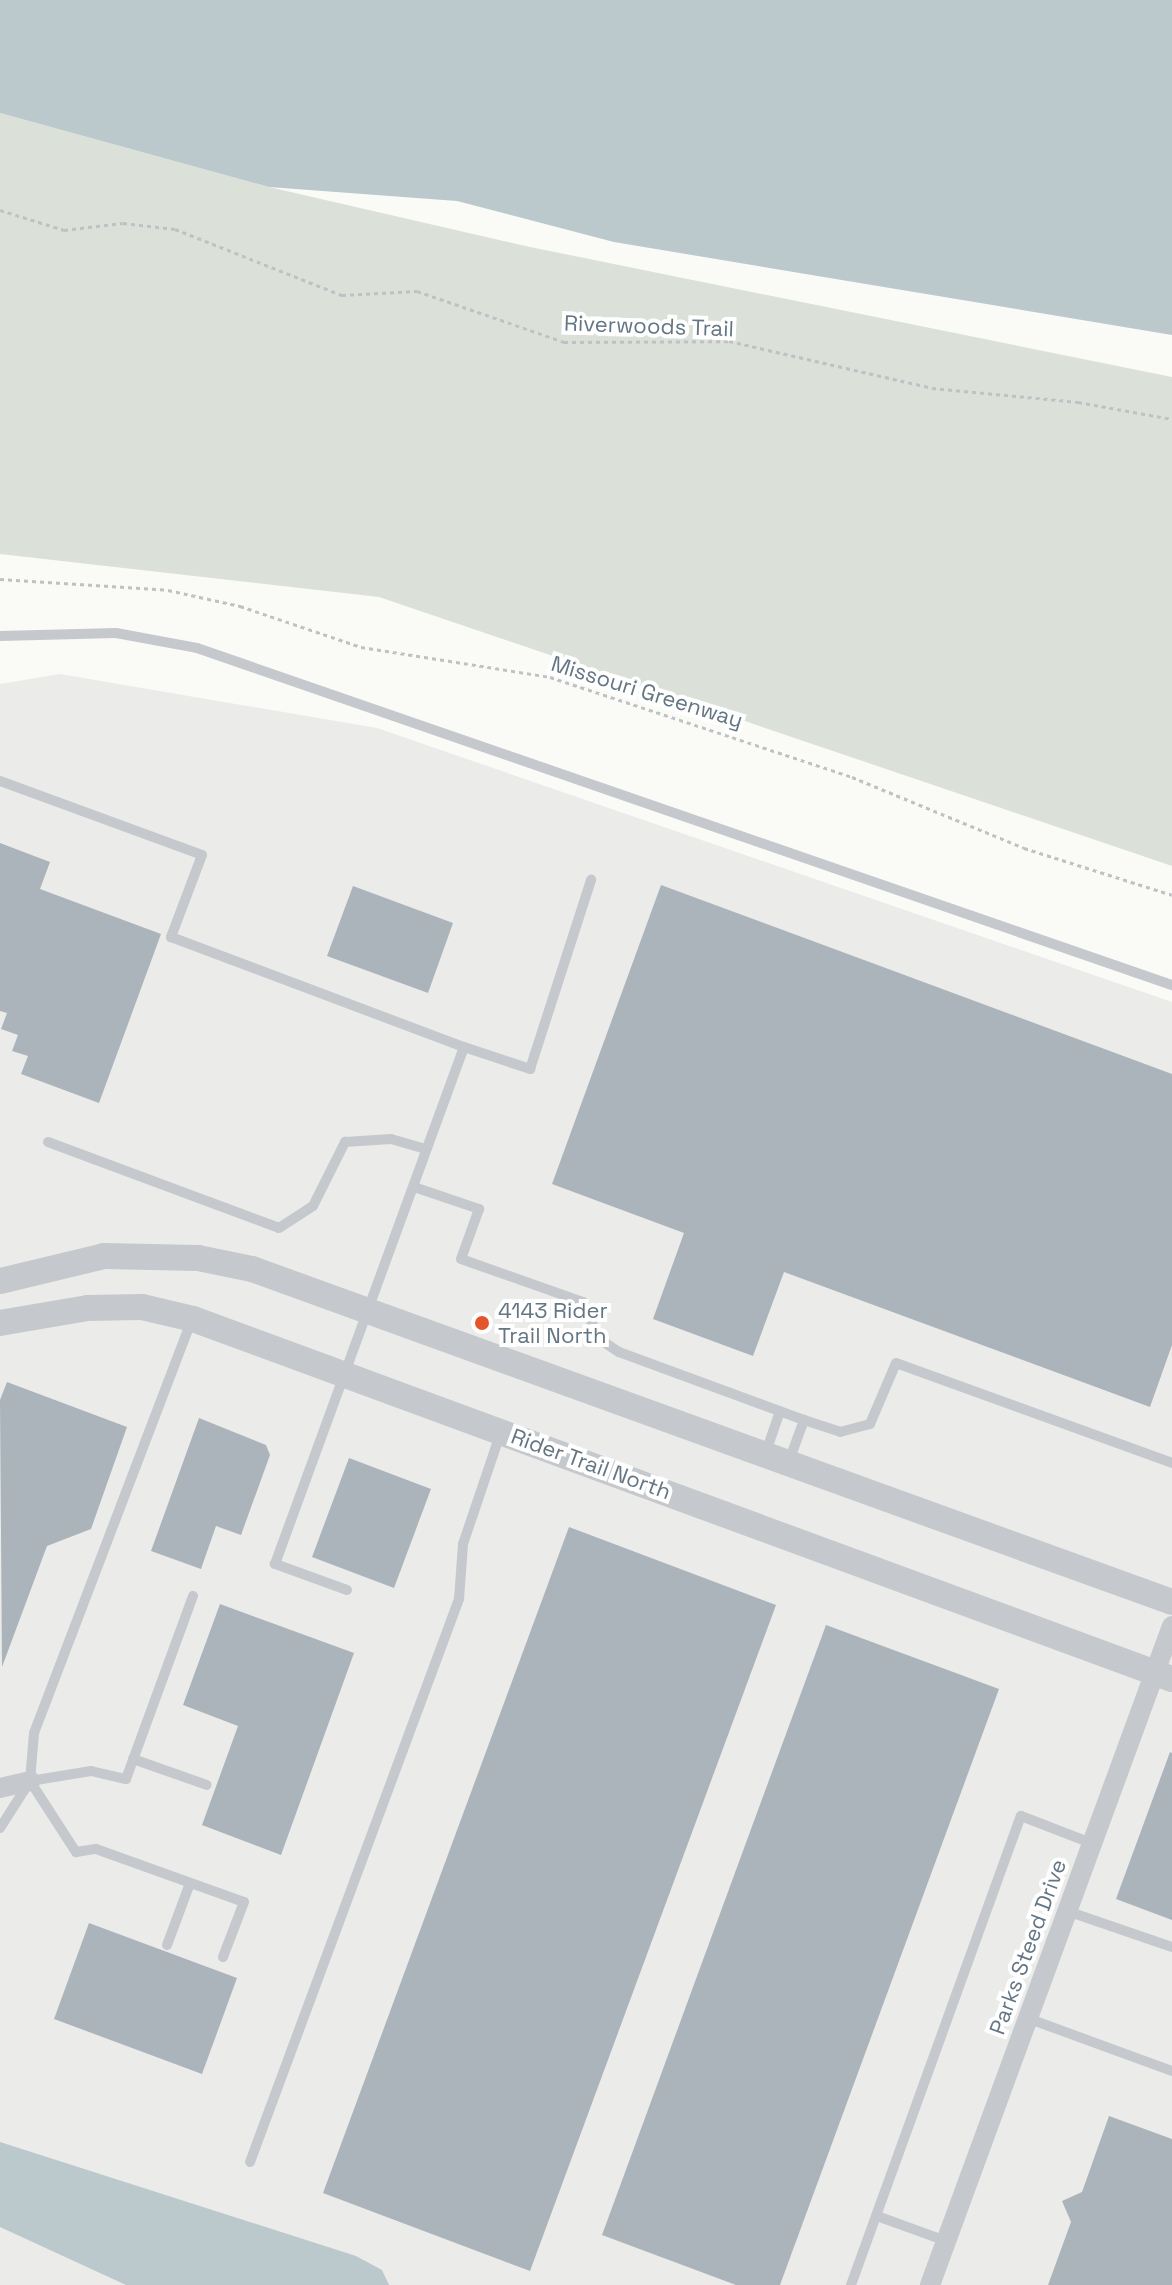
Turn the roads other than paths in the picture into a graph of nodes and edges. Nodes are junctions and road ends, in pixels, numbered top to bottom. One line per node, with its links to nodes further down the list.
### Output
1 (0, 636): 4 (lane)
2 (0, 781): 5 (lane)
3 (591, 880): 5 (lane)
4 (1172, 985)
5 (464, 1047): 7 (lane)
6 (48, 1142): 7 (lane)
7 (427, 1149): 8 (lane)
8 (414, 1187): 10 (lane); 14 (lane)
9 (0, 1281): 10 (street)
10 (369, 1311): 13 (lane); 17 (street)
11 (193, 1319): 12 (street, Rider Trail North); 13 (street, Rider Trail North); 25 (lane)
12 (0, 1323)
13 (345, 1373): 16 (street, Rider Trail North); 19 (lane)
14 (780, 1411): 15 (lane); 17 (lane)
15 (804, 1420): 17 (lane); 18 (lane)
16 (501, 1430): 23 (street, Rider Trail North); 37 (lane)
17 (778, 1456): 21 (street)
18 (1172, 1463)
19 (347, 1590)
20 (193, 1596): 24 (lane)
21 (1172, 1602)
22 (1172, 1626): 23 (street, Parks Steed Drive)
23 (1163, 1675): 29 (street, Parks Steed Drive)
24 (133, 1759): 25 (lane); 26 (lane)
25 (30, 1781): 27 (street); 28 (lane); 30 (lane)
26 (207, 1785)
27 (0, 1788)
28 (0, 1828)
29 (1091, 1843): 31 (street, Parks Steed Drive); 38 (lane)
30 (190, 1883): 32 (lane); 34 (lane)
31 (1067, 1911): 33 (lane); 35 (street, Parks Steed Drive)
32 (167, 1945)
33 (1172, 1947)
34 (223, 1957)
35 (1027, 2018): 36 (lane); 39 (street, Parks Steed Drive)
36 (1172, 2071)
37 (250, 2162)
38 (877, 2216): 39 (lane); 40 (lane)
39 (946, 2241): 41 (street, Parks Steed Drive)
40 (851, 2285)
41 (930, 2285)

